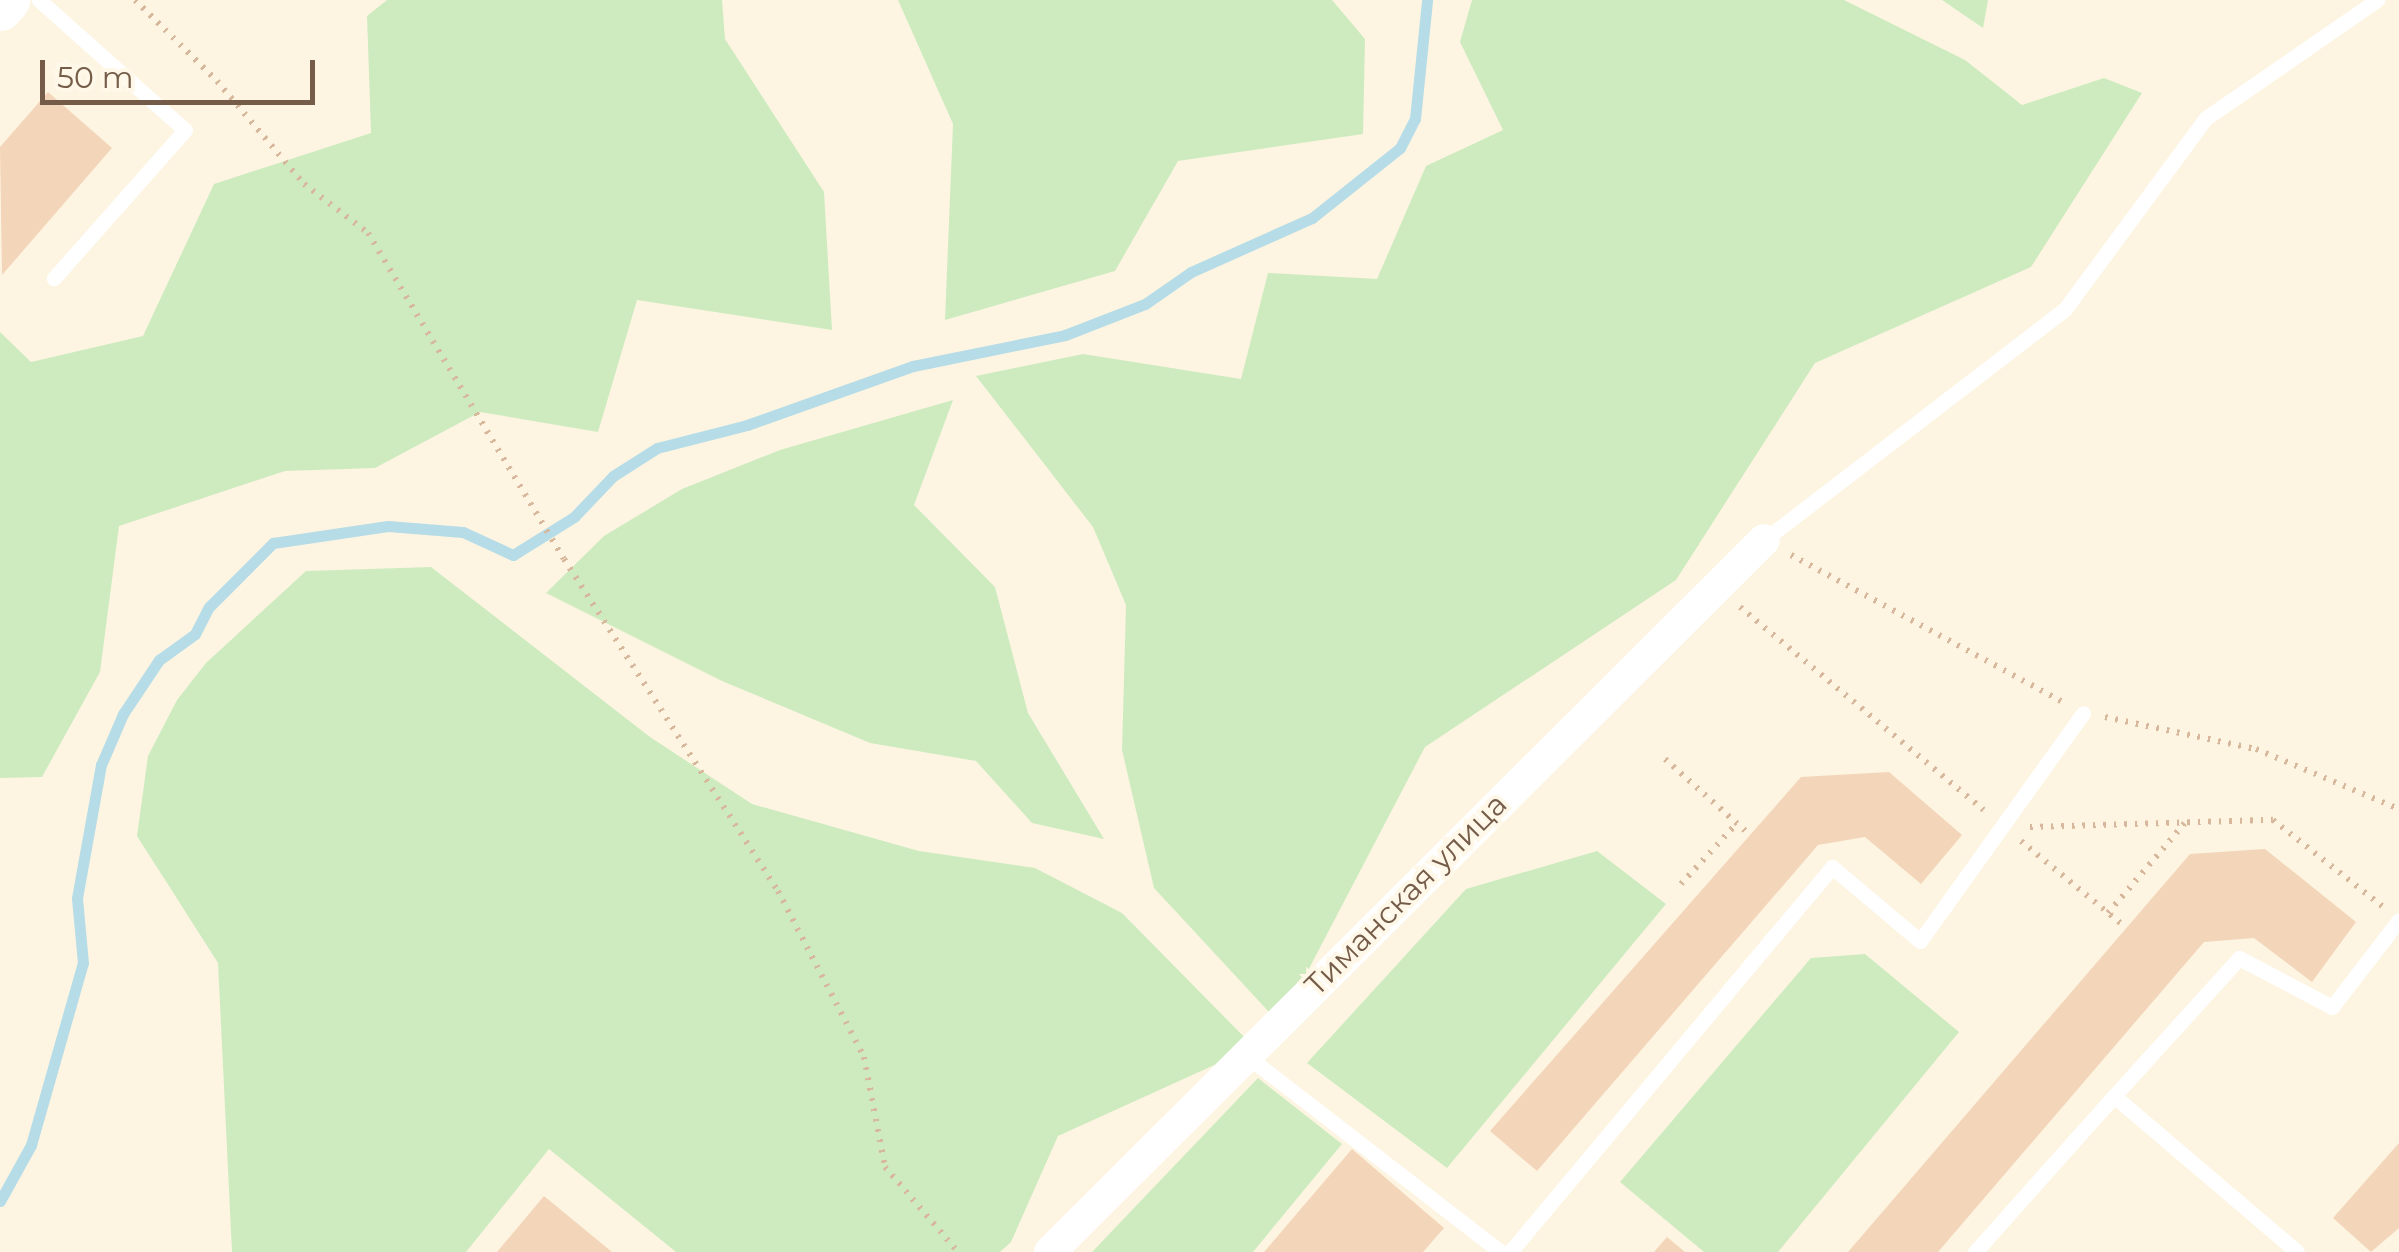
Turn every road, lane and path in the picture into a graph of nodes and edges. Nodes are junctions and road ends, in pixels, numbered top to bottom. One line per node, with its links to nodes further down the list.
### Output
1 (6, 0): 5 (main road)
2 (40, 0): 6 (lane)
3 (134, 0): 20 (path)
4 (2377, 0): 7 (lane)
5 (0, 8)
6 (54, 278)
7 (1764, 540): 18 (street, Тиманская улица)
8 (2084, 713): 12 (lane)
9 (1665, 759): 11 (path)
10 (2185, 822): 15 (path)
11 (1737, 824): 13 (path); 14 (path)
12 (2005, 828): 15 (path); 23 (lane)
13 (1750, 834)
14 (1682, 884)
15 (2108, 913): 17 (path)
16 (2399, 920): 19 (lane)
17 (2124, 926)
18 (1245, 1054): 21 (street, Тиманская улица); 22 (lane)
19 (2114, 1096): 24 (lane); 25 (lane)
20 (958, 1252)
21 (1050, 1252)
22 (1501, 1252)
23 (1510, 1252)
24 (1975, 1252)
25 (2297, 1252)

